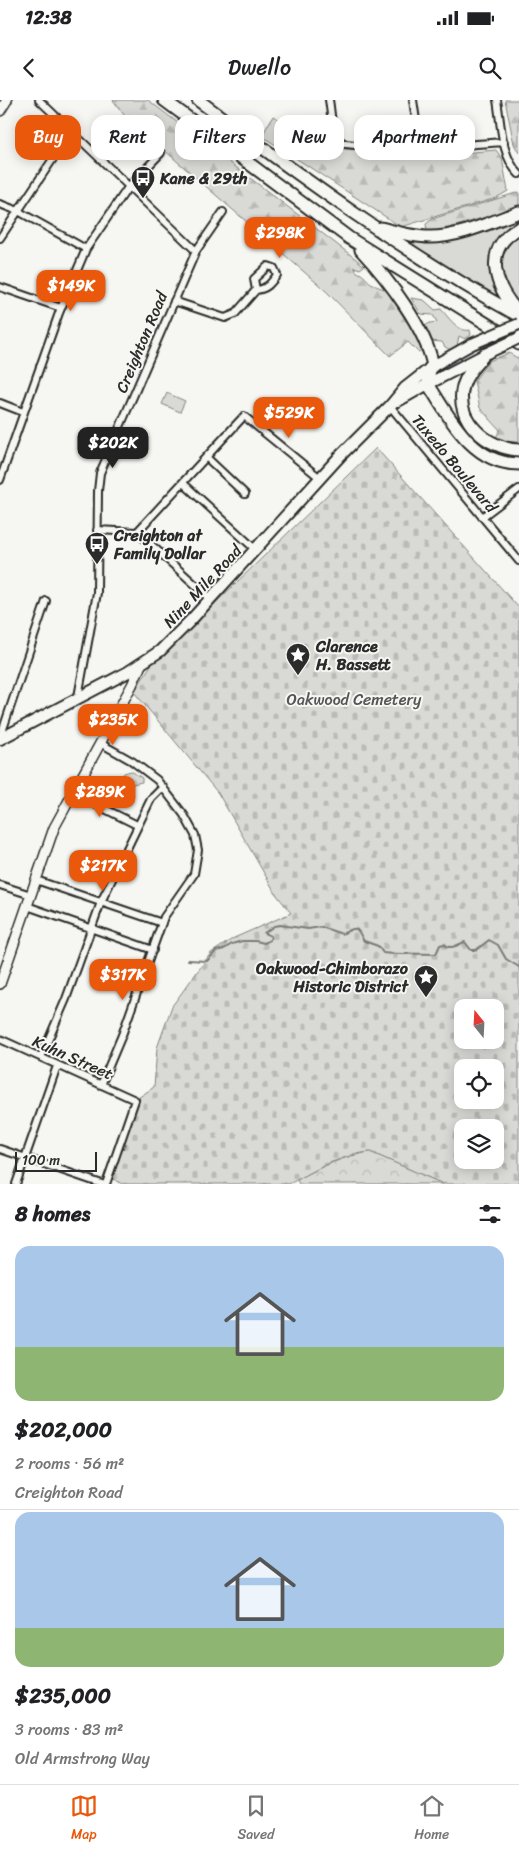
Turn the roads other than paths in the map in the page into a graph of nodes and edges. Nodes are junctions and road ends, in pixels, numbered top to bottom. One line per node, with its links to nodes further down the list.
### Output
1 (7, 100): 8 (street)
2 (39, 100): 9 (street)
3 (164, 100): 26 (highway)
4 (198, 100): 23 (highway)
5 (329, 100): 14 (street)
6 (412, 100): 10 (street)
7 (497, 100): 12 (street)
8 (0, 110)
9 (54, 115)
10 (414, 115)
11 (81, 141): 18 (street)
12 (504, 142): 13 (street); 17 (street)
13 (475, 144)
14 (354, 145)
15 (52, 160): 20 (street)
16 (154, 160): 18 (street)
17 (519, 174)
18 (129, 186): 27 (street); 28 (street)
19 (0, 204): 20 (street)
20 (18, 211): 25 (street); 27 (street)
21 (223, 212): 28 (street, Creighton Road)
22 (519, 212): 23 (highway)
23 (374, 226): 33 (highway)
24 (519, 228): 33 (highway)
25 (0, 238)
26 (349, 238): 36 (highway); 38 (highway)
27 (86, 249): 32 (street)
28 (196, 252): 31 (street, Creighton Road)
29 (0, 287): 32 (street)
30 (256, 290): 31 (street)
31 (174, 301): 52 (street, Creighton Road)
32 (60, 308): 42 (street)
33 (519, 315)
34 (519, 324): 38 (main road, Nine Mile Road, bridge)
35 (519, 338): 37 (main road, Nine Mile Road, bridge)
36 (519, 344)
37 (485, 354): 39 (main road, Nine Mile Road); 43 (highway)
38 (431, 367): 39 (highway); 41 (main road, Nine Mile Road)
39 (428, 384): 41 (main road, Nine Mile Road); 45 (highway)
40 (0, 403): 42 (street)
41 (390, 406): 46 (main road, Nine Mile Road); 51 (street, Tuxedo Boulevard)
42 (23, 412): 47 (street)
43 (519, 450)
44 (204, 460): 46 (street); 48 (street); 50 (street)
45 (519, 464)
46 (320, 478): 54 (main road, Nine Mile Road)
47 (0, 480)
48 (183, 483): 53 (street); 54 (street)
49 (519, 489): 51 (street)
50 (245, 494)
51 (482, 517): 55 (street, Tuxedo Boulevard)
52 (97, 530): 53 (street); 59 (street, Creighton Road)
53 (137, 532): 56 (street)
54 (256, 550): 56 (main road, Nine Mile Road)
55 (519, 560)
56 (211, 599): 58 (main road, Nine Mile Road)
57 (46, 601): 60 (street)
58 (141, 665): 59 (main road, Nine Mile Road); 61 (street)
59 (78, 697): 60 (main road, Nine Mile Road)
60 (0, 739)
61 (100, 743): 62 (street); 63 (street)
62 (163, 787): 64 (street); 70 (street)
63 (72, 793): 64 (street); 65 (street)
64 (138, 825): 68 (street)
65 (36, 880): 67 (street); 68 (street)
66 (0, 885): 67 (street)
67 (31, 895): 69 (street)
68 (101, 902): 70 (street); 71 (street)
69 (27, 906): 71 (street); 73 (street)
70 (162, 924): 72 (street)
71 (90, 928): 72 (street); 75 (street)
72 (153, 950): 77 (street)
73 (0, 984)
74 (0, 1039): 75 (street, Kuhn Street)
75 (40, 1058): 76 (street, Kuhn Street)
76 (57, 1066): 77 (street, Kuhn Street); 79 (street)
77 (101, 1085): 82 (street, Kuhn Street)
78 (0, 1148): 79 (street)
79 (25, 1157): 80 (street); 81 (street)
80 (16, 1184)
81 (102, 1184)
82 (106, 1184)

